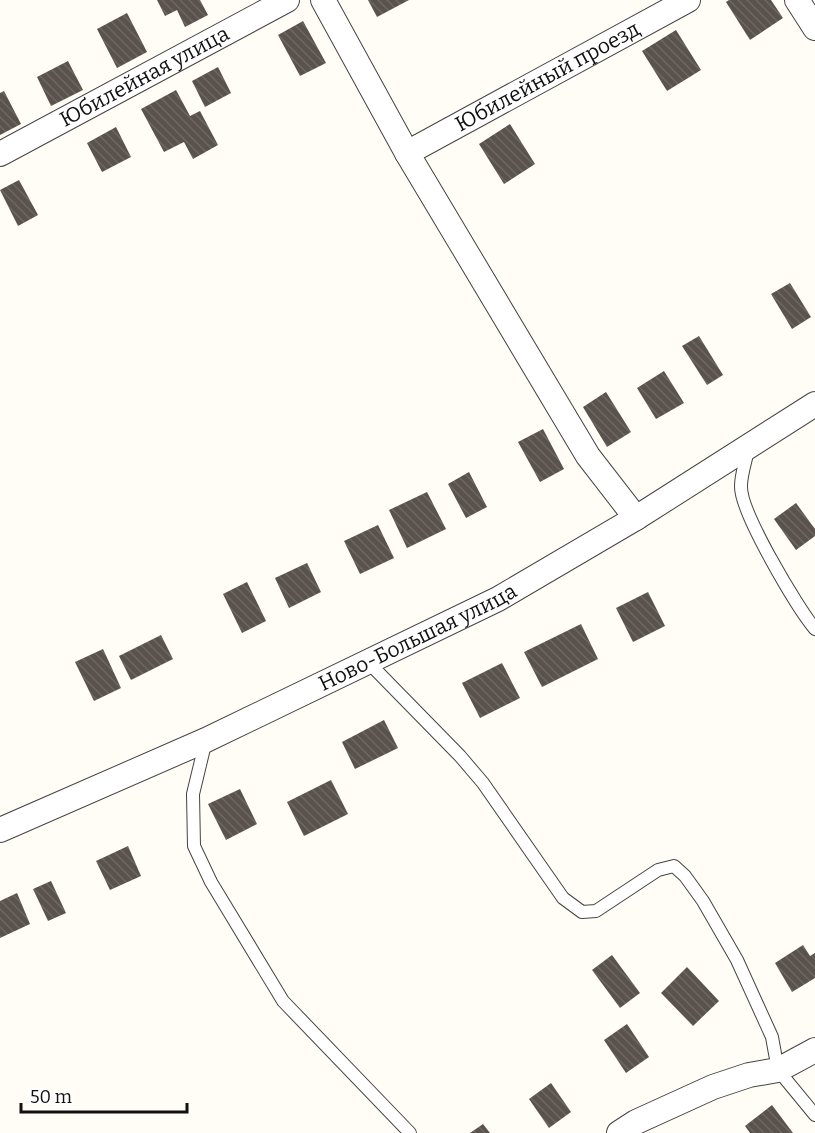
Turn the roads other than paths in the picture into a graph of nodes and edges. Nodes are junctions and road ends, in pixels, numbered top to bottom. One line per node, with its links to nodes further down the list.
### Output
1 (287, 0): 7 (street, Юбилейная улица)
2 (323, 0): 6 (street)
3 (688, 0): 6 (street, Юбилейный проезд)
4 (797, 0): 5 (street)
5 (815, 28)
6 (407, 153): 10 (street)
7 (0, 154)
8 (815, 404): 9 (street, Ново-Большая улица)
9 (748, 446): 10 (street, Ново-Большая улица); 11 (lane)
10 (636, 518): 12 (street, Ново-Большая улица)
11 (815, 629)
12 (368, 662): 13 (street, Ново-Большая улица); 16 (lane)
13 (206, 740): 14 (street, Ново-Большая улица); 18 (lane)
14 (0, 830)
15 (815, 1050): 16 (street)
16 (778, 1070): 17 (lane); 19 (street)
17 (815, 1115)
18 (410, 1133)
19 (619, 1133)

